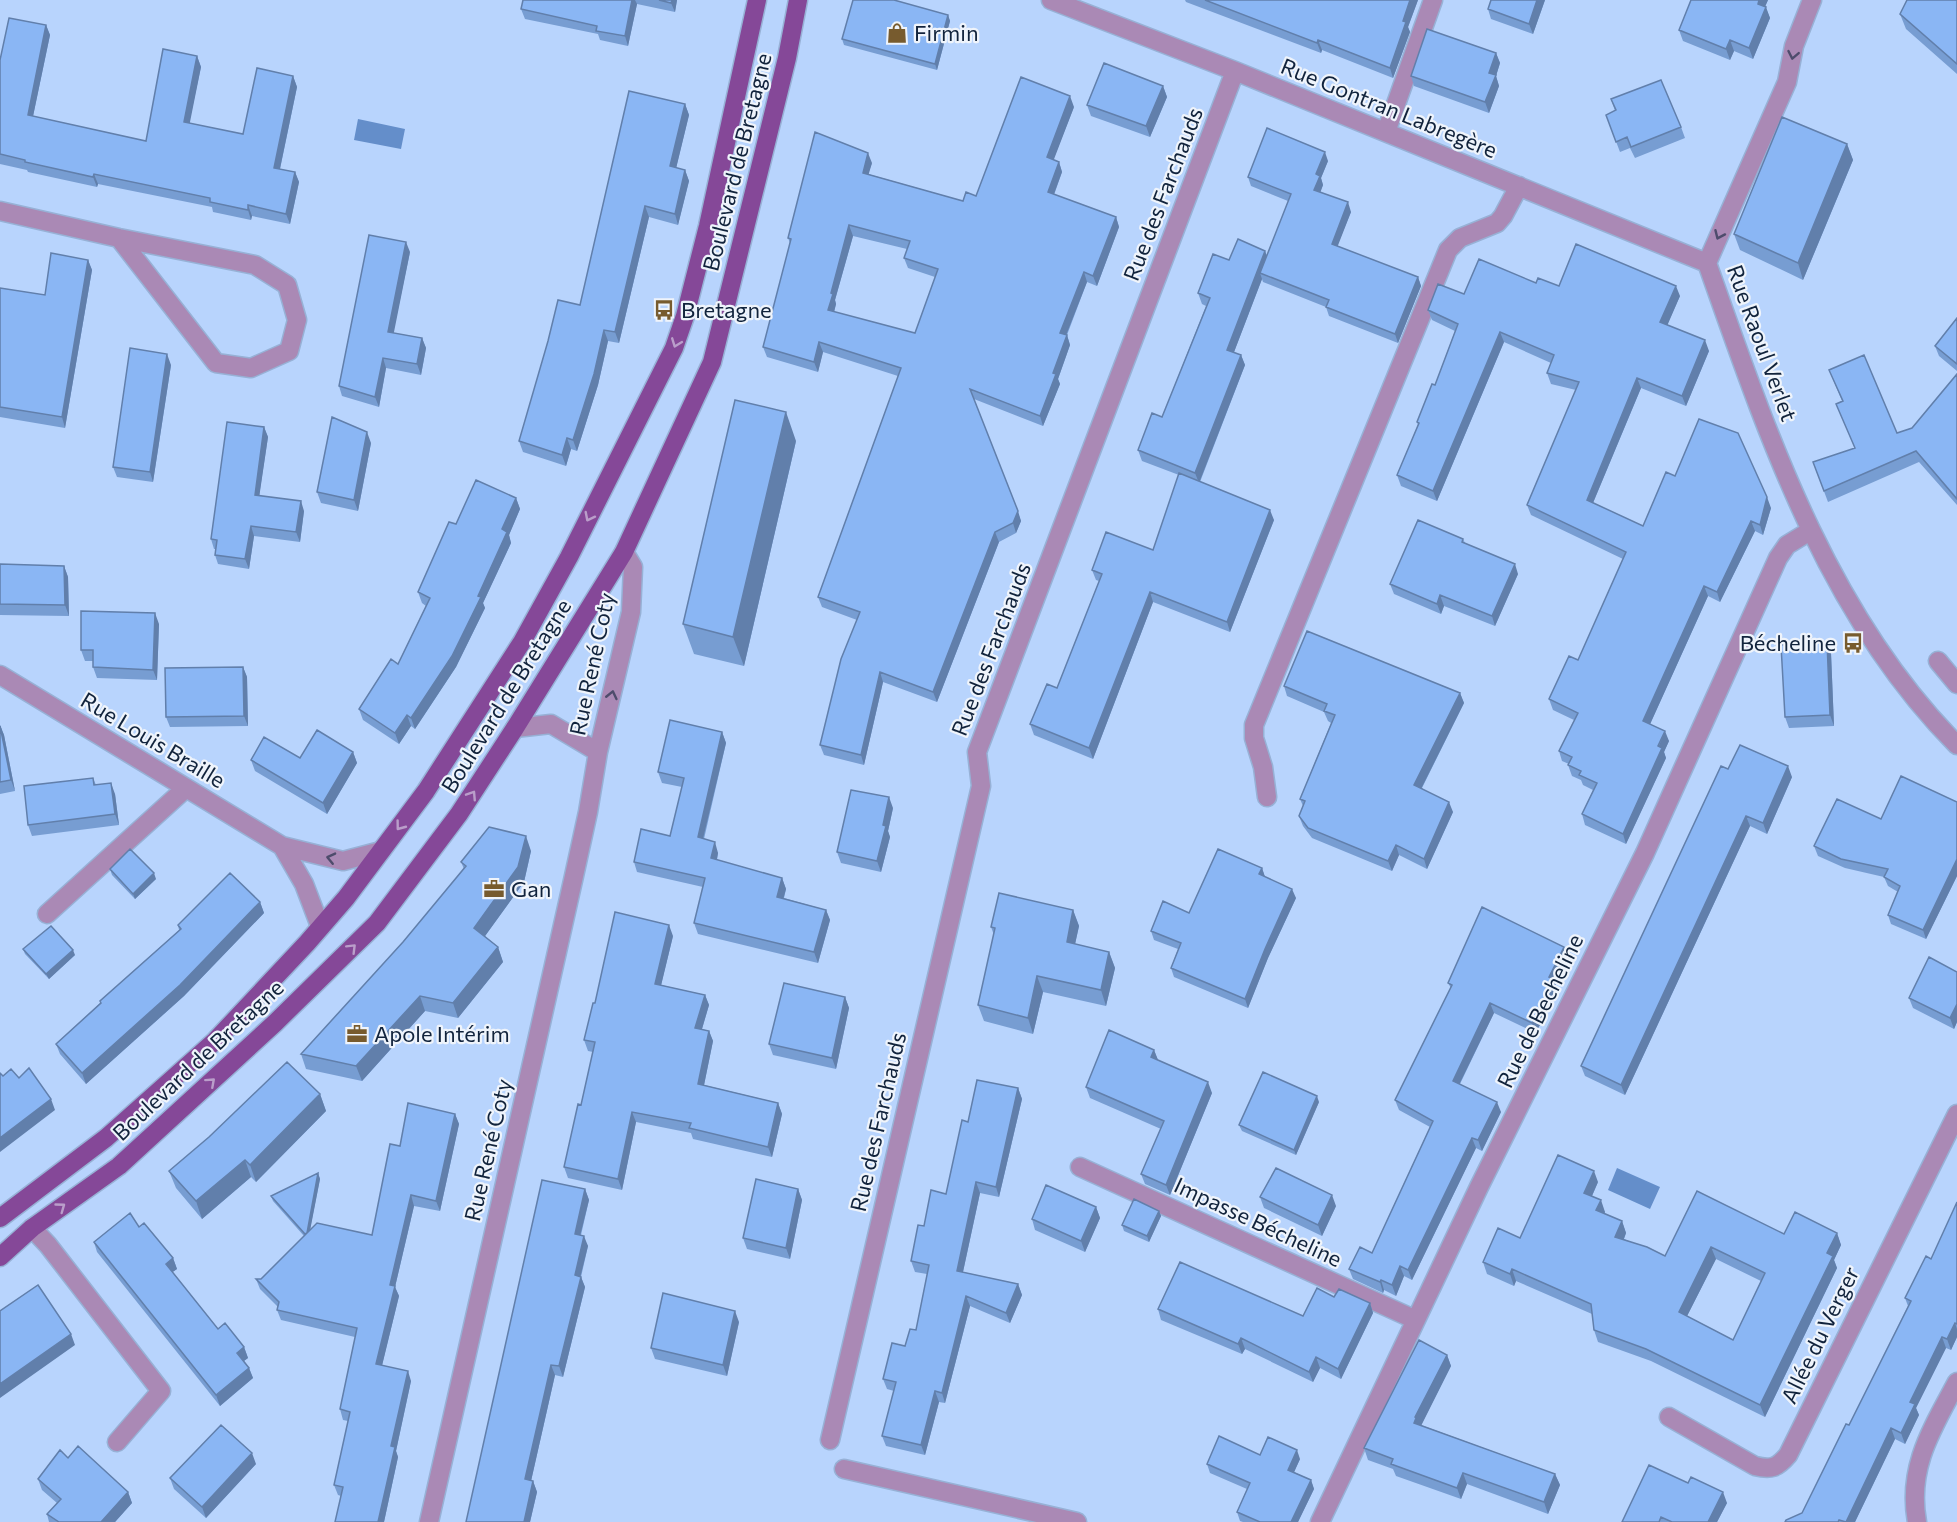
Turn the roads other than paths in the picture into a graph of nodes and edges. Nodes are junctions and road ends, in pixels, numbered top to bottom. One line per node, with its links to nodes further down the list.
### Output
1 (757, 0): 23 (main road, Boulevard de Bretagne, one-way to 23)
2 (798, 0): 13 (main road, Boulevard de Bretagne)
3 (1051, 0): 6 (street, Rue Gontran Labregère)
4 (1433, 0): 7 (street)
5 (1812, 0): 11 (street, Rue Raoul Verlet, one-way to 11)
6 (1235, 71): 7 (street, Rue Gontran Labregère); 34 (street, Rue des Farchauds)
7 (1386, 132): 8 (street, Rue Gontran Labregère)
8 (1519, 186): 11 (street, Rue Gontran Labregère); 21 (street)
9 (0, 212): 10 (street)
10 (119, 238): 10 (street)
11 (1707, 263): 12 (street, Rue Raoul Verlet)
12 (1810, 531): 18 (street, Rue Raoul Verlet); 31 (street, Rue de Becheline)
13 (624, 552): 17 (main road, Boulevard de Bretagne); 19 (street, Rue René Coty, one-way to 13)
14 (1938, 661): 16 (street)
15 (0, 675): 20 (street, Rue Louis Braille)
16 (1957, 684)
17 (515, 728): 19 (street, Rue René Coty); 29 (main road, Boulevard de Bretagne, one-way to 17)
18 (1957, 745)
19 (598, 752): 37 (street, Rue René Coty)
20 (186, 788): 22 (street, Rue Louis Braille); 24 (street)
21 (1267, 797)
22 (282, 846): 23 (street, Rue Louis Braille, one-way to 22); 25 (street, Rue Louis Braille)
23 (381, 851): 25 (main road, Boulevard de Bretagne)
24 (47, 914)
25 (320, 926): 28 (main road, Boulevard de Bretagne)
26 (1957, 1114): 33 (street, Allée du Verger)
27 (1080, 1167): 31 (street, Impasse Bécheline)
28 (0, 1218)
29 (32, 1228): 30 (main road, Boulevard de Bretagne); 35 (street)
30 (0, 1257)
31 (1416, 1320): 39 (street, Rue de Becheline)
32 (1957, 1382): 40 (street)
33 (1669, 1418)
34 (830, 1440)
35 (117, 1443)
36 (844, 1469): 38 (street)
37 (429, 1522)
38 (1077, 1522)
39 (1320, 1522)
40 (1917, 1522)

